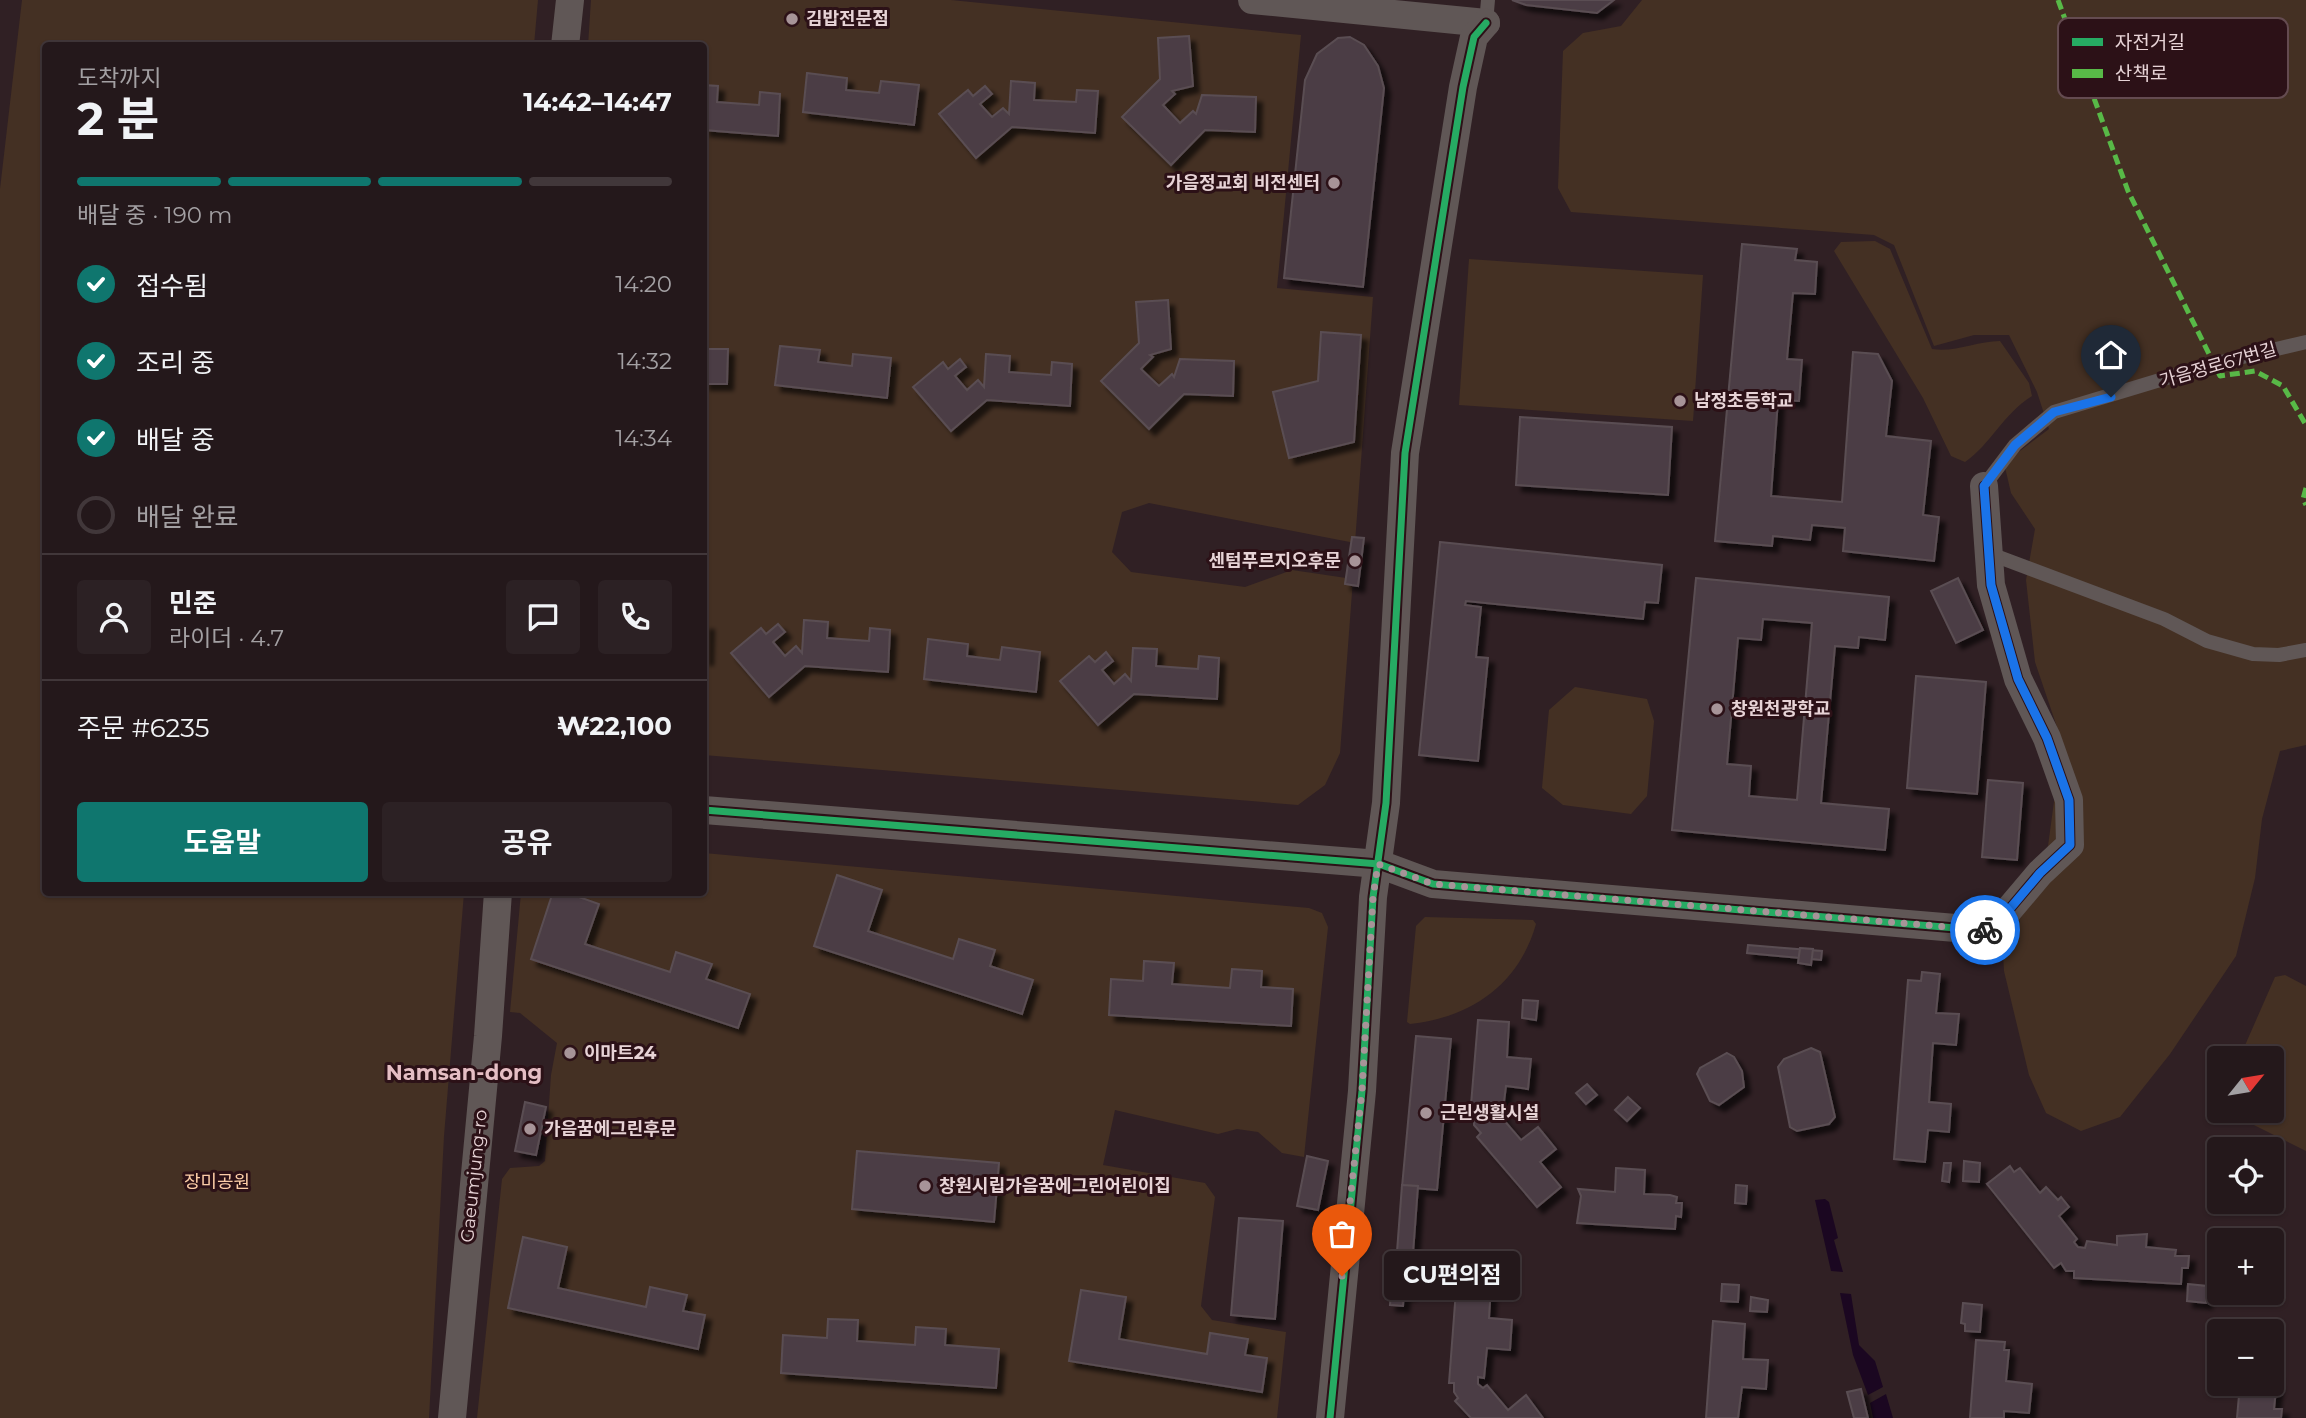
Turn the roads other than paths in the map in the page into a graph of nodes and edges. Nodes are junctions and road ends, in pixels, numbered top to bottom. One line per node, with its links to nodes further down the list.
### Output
1 (569, 0): 4 (street)
2 (1252, 0): 3 (street)
3 (1487, 12): 10 (street)
4 (565, 42)
5 (2306, 342): 6 (lane, 가음정로67번길)
6 (1984, 486): 7 (street, 가음정로67번길)
7 (1987, 553): 8 (lane); 10 (street, 가음정로67번길)
8 (2306, 650)
9 (707, 810): 10 (street)
10 (1378, 864): 13 (street)
11 (499, 896): 12 (street, Gaeumjung-ro)
12 (452, 1418)
13 (1330, 1418)

